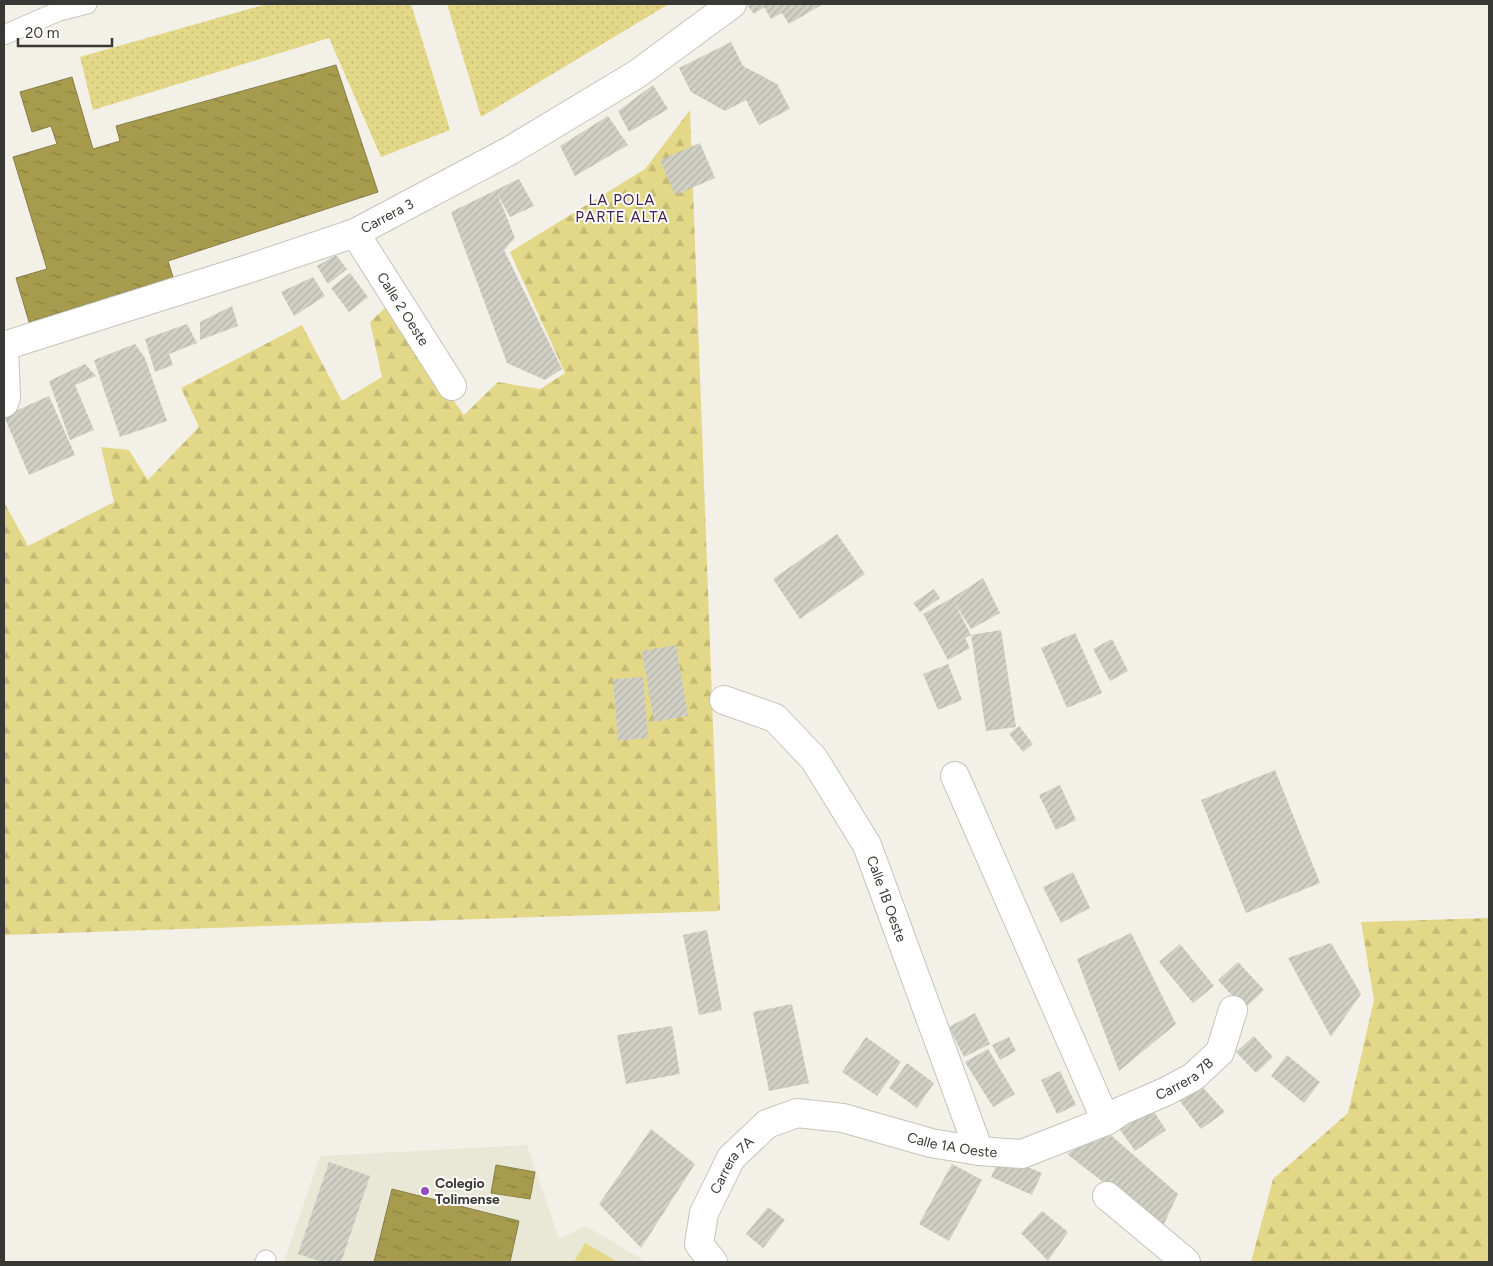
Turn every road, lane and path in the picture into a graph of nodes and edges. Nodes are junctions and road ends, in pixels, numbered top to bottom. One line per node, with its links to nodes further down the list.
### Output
1 (87, 4): 3 (lane)
2 (732, 4): 4 (street, Carrera 3)
3 (4, 35)
4 (355, 233): 5 (street, Carrera 3); 6 (street, Calle 2 Oeste)
5 (4, 346): 7 (street, Carrera 3)
6 (452, 386)
7 (4, 402)
8 (724, 700): 13 (street, Calle 1B Oeste)
9 (955, 776): 12 (street)
10 (1233, 1010): 12 (street, Carrera 7B)
11 (797, 1113): 13 (street, Calle 1A Oeste); 15 (street, Carrera 7A)
12 (1106, 1121): 13 (street, Calle 1A Oeste)
13 (979, 1151)
14 (1107, 1196): 16 (street)
15 (706, 1253)
16 (1186, 1262)

